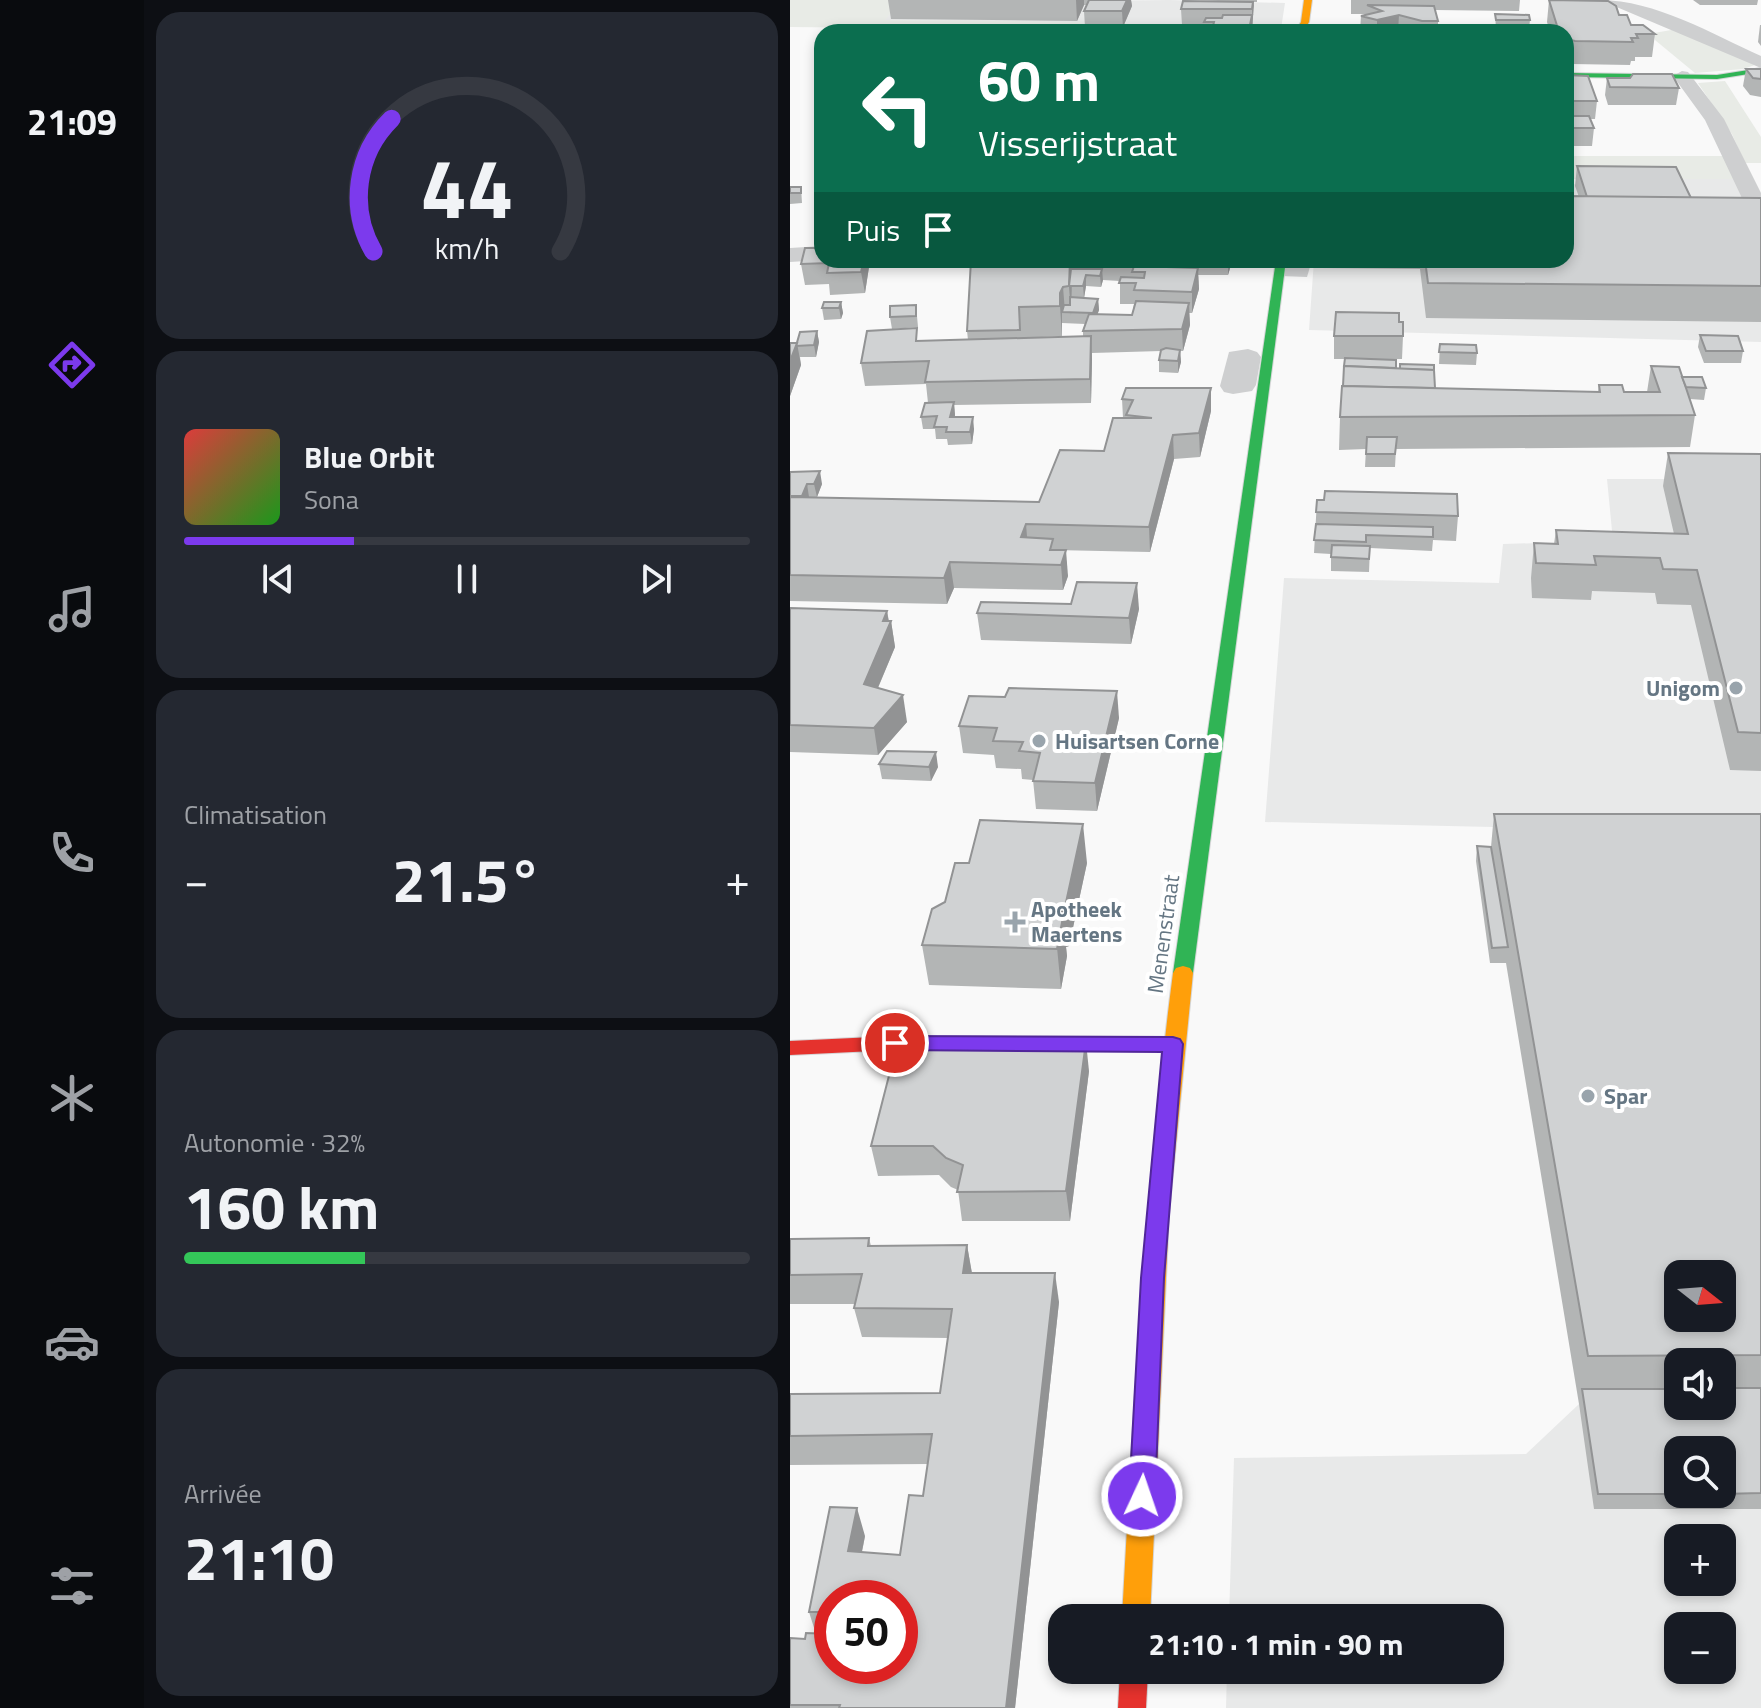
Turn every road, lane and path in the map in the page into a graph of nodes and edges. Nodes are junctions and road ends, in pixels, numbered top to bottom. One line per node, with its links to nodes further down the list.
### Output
1 (1308, 0): 3 (main road)
2 (1608, 0): 4 (street)
3 (1306, 24)
4 (1761, 63)
5 (1761, 70): 7 (main road)
6 (1574, 75): 7 (main road)
7 (1682, 76): 8 (street)
8 (1761, 215)
9 (814, 254): 10 (street)
10 (790, 255)
11 (1280, 268): 12 (main road, Menenstraat)
12 (1173, 1044): 13 (main road); 14 (main road, Menenstraat)
13 (790, 1048)
14 (1137, 1604)
15 (1133, 1684): 16 (main road)
16 (1132, 1708)

